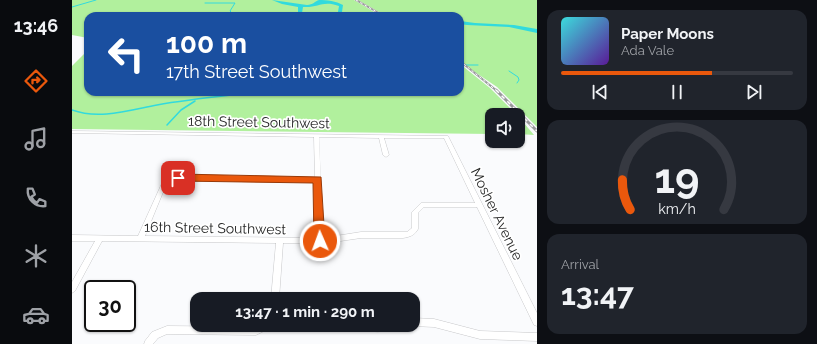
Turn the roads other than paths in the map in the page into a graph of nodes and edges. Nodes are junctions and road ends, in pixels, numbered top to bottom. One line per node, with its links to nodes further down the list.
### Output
1 (72, 132): 2 (street, 18th Street Southwest)
2 (316, 135): 3 (street, 18th Street Southwest); 6 (street)
3 (381, 136): 4 (street, 18th Street Southwest); 5 (street)
4 (446, 137): 7 (street, Mosher Avenue)
5 (386, 156)
6 (318, 180): 10 (street); 12 (street)
7 (480, 205): 12 (street, 16th Street Southwest); 16 (street, Mosher Avenue)
8 (72, 238): 9 (street, 16th Street Southwest)
9 (100, 238): 10 (street, 16th Street Southwest); 13 (street)
10 (140, 238): 11 (street, 16th Street Southwest)
11 (280, 241): 12 (street, 16th Street Southwest); 14 (street)
12 (320, 241)
13 (72, 289)
14 (276, 292)
15 (420, 322): 18 (street)
16 (537, 322)
17 (190, 330): 19 (street)
18 (537, 337)
19 (148, 344)

